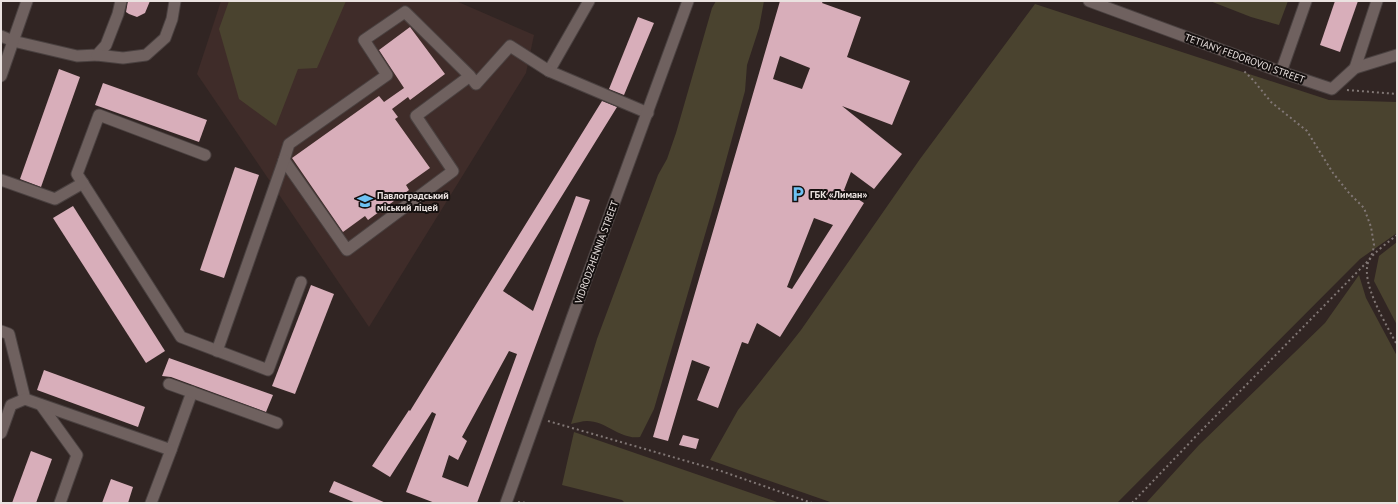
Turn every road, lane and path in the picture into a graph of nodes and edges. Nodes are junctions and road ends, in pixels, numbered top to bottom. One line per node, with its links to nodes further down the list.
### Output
1 (27, 1): 10 (street)
2 (121, 1): 11 (street)
3 (175, 1): 11 (street)
4 (589, 1): 15 (street)
5 (688, 1): 21 (street, VIDRODZHENNIA STREET)
6 (1089, 1): 13 (street, TETIANY FEDOROVOI STREET)
7 (1306, 1): 16 (street)
8 (1377, 1): 14 (street)
9 (1, 36): 10 (street)
10 (13, 40): 11 (street); 17 (street)
11 (97, 55)
12 (1397, 56): 14 (street)
13 (1243, 58): 16 (street, TETIANY FEDOROVOI STREET); 27 (path)
14 (1355, 68): 19 (street)
15 (549, 71): 18 (street); 21 (street)
16 (1281, 72): 19 (street, TETIANY FEDOROVOI STREET)
17 (1, 76)
18 (470, 76): 23 (street); 23 (street)
19 (1332, 88): 20 (path)
20 (1397, 94)
21 (648, 113): 36 (street, VIDRODZHENNIA STREET)
22 (205, 155): 25 (street)
23 (284, 160): 31 (street)
24 (1, 180): 25 (street)
25 (83, 183): 31 (street)
26 (1397, 235): 27 (path)
27 (1370, 259): 30 (path); 44 (path)
28 (301, 282): 31 (street)
29 (1, 331): 34 (street)
30 (1397, 345)
31 (217, 351)
32 (169, 384): 33 (street)
33 (192, 392): 37 (street); 39 (street)
34 (25, 399): 35 (street); 38 (street)
35 (41, 405): 39 (street); 40 (street)
36 (536, 418): 42 (street, VIDRODZHENNIA STREET); 43 (path)
37 (277, 423)
38 (1, 433)
39 (170, 450): 41 (street)
40 (60, 503)
41 (151, 503)
42 (506, 503)
43 (812, 503)
44 (1132, 503)

